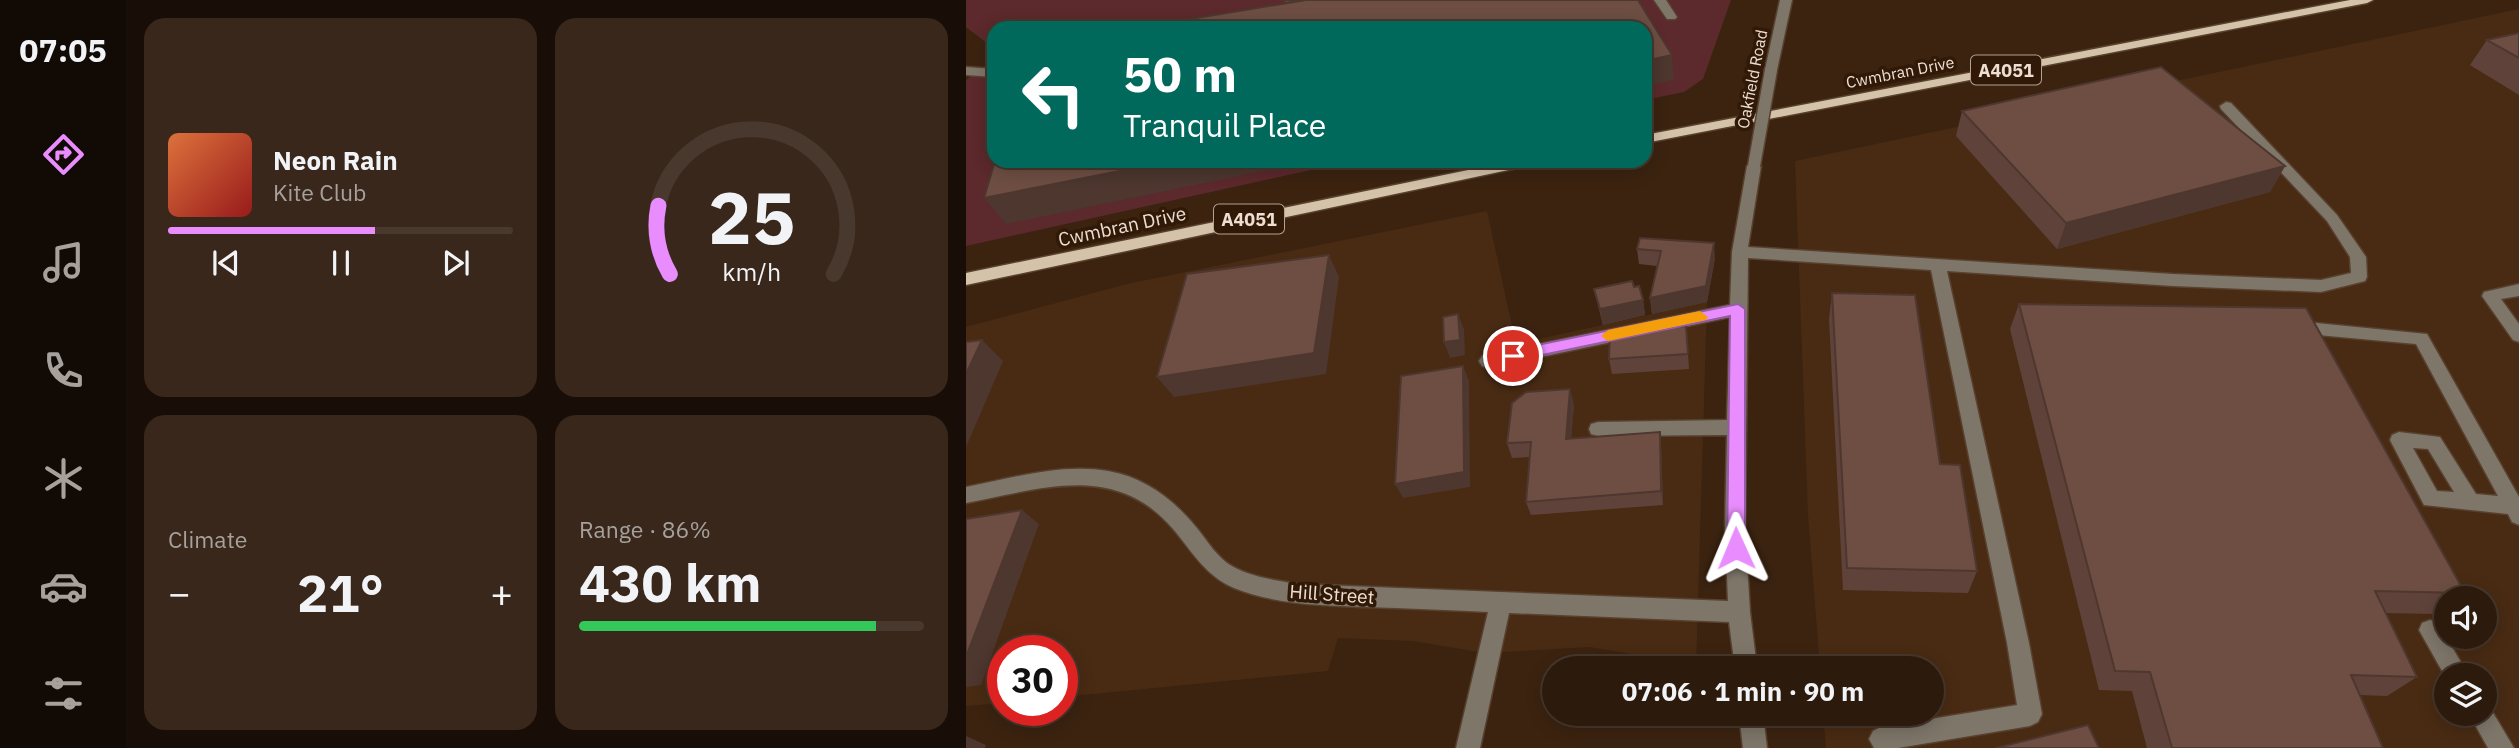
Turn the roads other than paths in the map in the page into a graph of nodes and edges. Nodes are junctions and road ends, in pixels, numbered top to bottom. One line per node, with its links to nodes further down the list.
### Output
1 (1660, 0): 4 (street)
2 (1786, 0): 10 (street, Oakfield Road, bridge)
3 (2367, 0): 8 (main road, Cwmbran Drive / A4051)
4 (1671, 17)
5 (966, 71): 6 (street)
6 (987, 72)
7 (2226, 106): 11 (street)
8 (1652, 138)
9 (1498, 168): 12 (main road, Cwmbran Drive / A4051)
10 (1740, 252): 11 (street); 14 (street, Oakfield Road)
11 (1938, 264): 30 (street)
12 (966, 279)
13 (2519, 290): 16 (street)
14 (1738, 309): 17 (street); 18 (street, Oakfield Road)
15 (2281, 320): 22 (street)
16 (2519, 336)
17 (1488, 361)
18 (1737, 427): 19 (street); 24 (street, Oakfield Road)
19 (1598, 429)
20 (966, 495): 23 (street, Hill Street)
21 (2470, 502): 22 (street)
22 (2516, 511)
23 (1501, 602): 24 (street, Hill Street); 31 (street)
24 (1739, 612): 26 (street, Oakfield Road)
25 (2430, 630): 27 (street)
26 (1744, 656)
27 (2450, 663)
28 (1752, 726): 32 (street)
29 (2489, 726): 33 (street)
30 (1881, 739)
31 (1468, 748)
32 (1755, 748)
33 (2502, 748)

